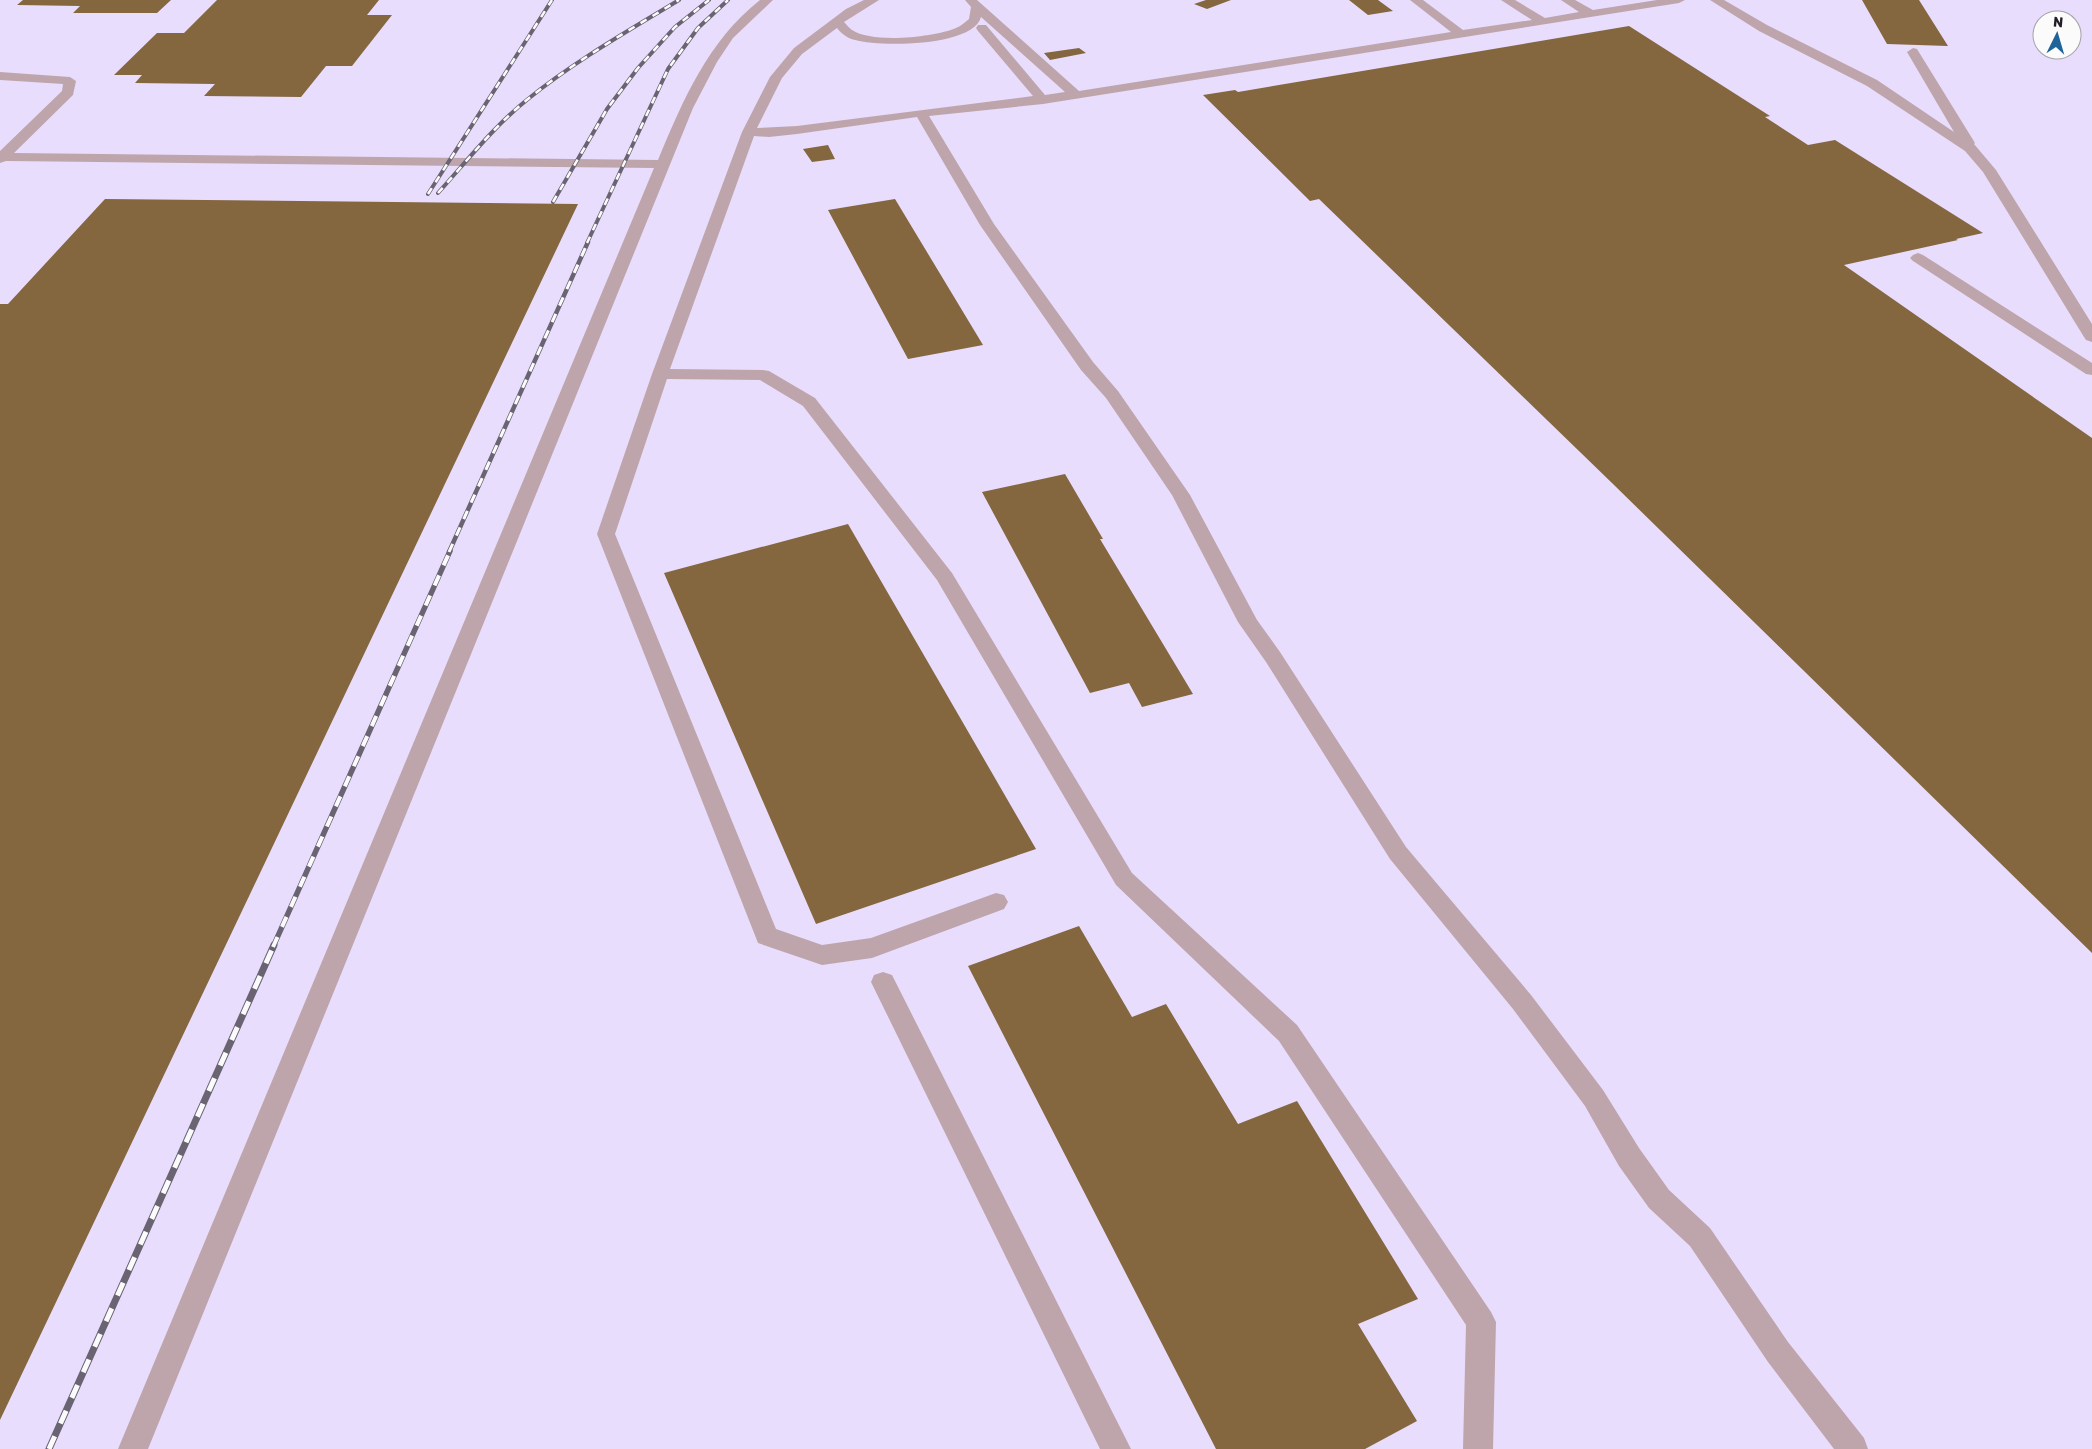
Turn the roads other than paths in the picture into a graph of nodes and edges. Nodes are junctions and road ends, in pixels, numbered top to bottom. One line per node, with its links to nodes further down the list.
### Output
1 (767, 0): 22 (lane)
2 (873, 0): 11 (lane)
3 (1416, 0): 13 (lane)
4 (1507, 0): 12 (lane)
5 (1567, 0): 9 (lane)
6 (1679, 0): 9 (lane)
7 (1716, 0): 20 (lane)
8 (974, 3): 10 (lane); 16 (lane)
9 (1591, 14): 12 (lane)
10 (975, 20): 11 (lane); 17 (lane)
11 (837, 21): 19 (lane)
12 (1544, 22): 13 (lane)
13 (1462, 35): 16 (lane)
14 (1913, 52): 20 (lane)
15 (0, 76): 21 (lane)
16 (1076, 95): 17 (lane)
17 (1043, 100): 18 (lane)
18 (921, 113): 19 (lane); 32 (lane)
19 (749, 132): 26 (lane)
20 (1970, 148): 24 (lane)
21 (1, 158): 22 (lane)
22 (663, 164): 29 (lane)
23 (1918, 258): 25 (lane)
24 (2092, 337)
25 (2092, 370)
26 (660, 374): 27 (lane); 31 (lane)
27 (996, 902)
28 (883, 982): 30 (lane)
29 (133, 1449)
30 (1116, 1449)
31 (1478, 1449)
32 (1853, 1449)

